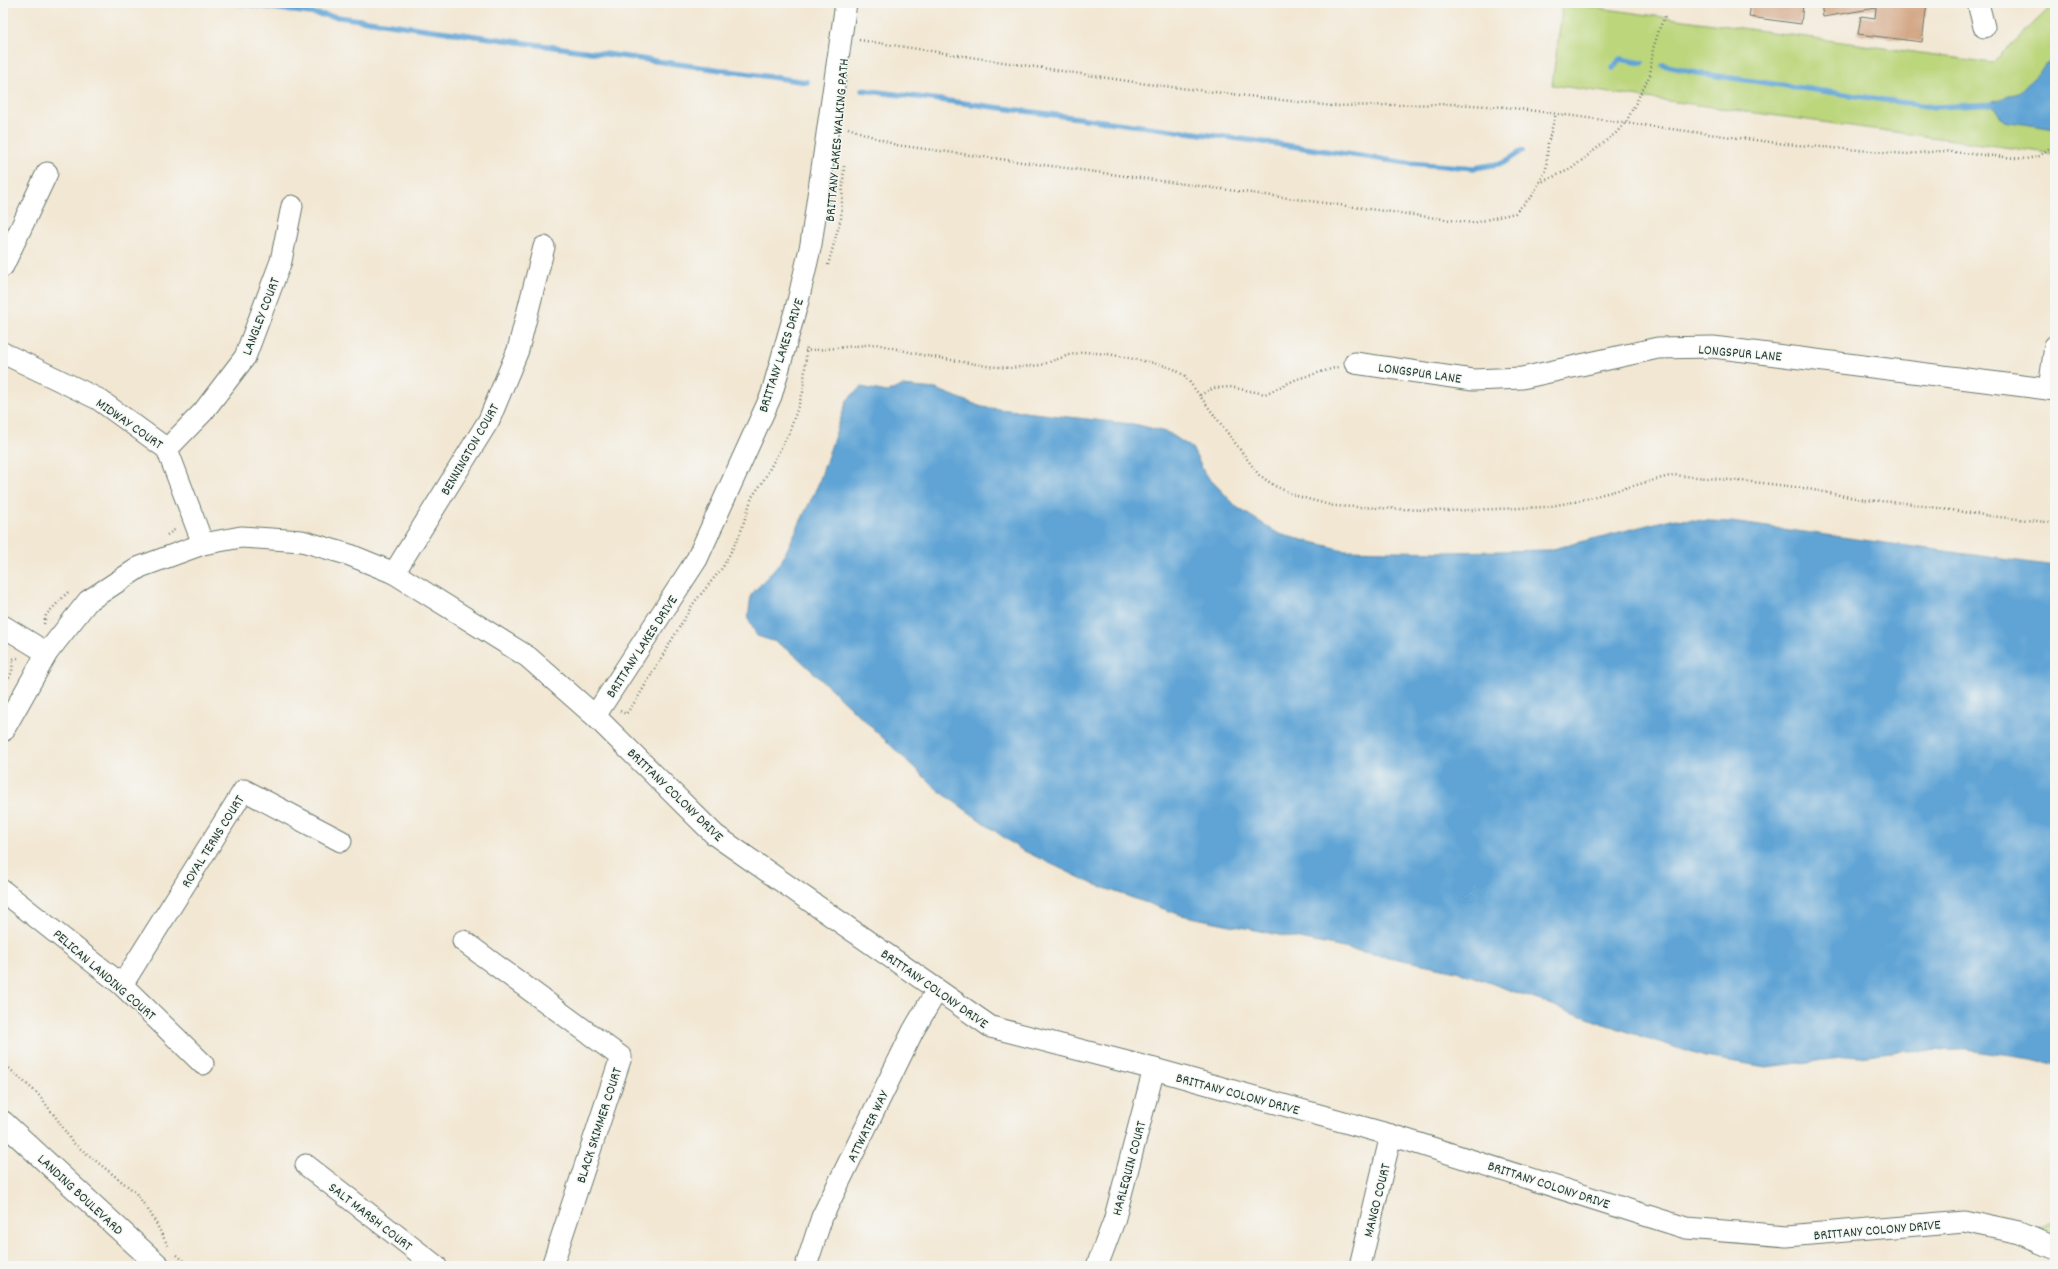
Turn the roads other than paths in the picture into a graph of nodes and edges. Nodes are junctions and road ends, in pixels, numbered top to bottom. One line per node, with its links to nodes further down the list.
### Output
1 (846, 3): 17 (street, BRITTANY LAKES DRIVE)
2 (1978, 3): 3 (street)
3 (1984, 28)
4 (47, 173): 7 (street)
5 (292, 206): 12 (street, LANGLEY COURT)
6 (544, 248): 14 (street, BENNINGTON COURT)
7 (3, 266)
8 (2055, 346): 11 (street)
9 (3, 353): 12 (street, MIDWAY COURT)
10 (1355, 363): 11 (street, LONGSPUR LANE)
11 (2052, 389)
12 (167, 449): 13 (street, MIDWAY COURT)
13 (200, 536): 14 (street, BRITTANY COLONY DRIVE); 16 (street, BRITTANY COLONY DRIVE)
14 (394, 573): 17 (street, BRITTANY COLONY DRIVE)
15 (3, 626): 16 (street)
16 (40, 649): 18 (street, BRITTANY COLONY DRIVE)
17 (600, 708): 23 (street, BRITTANY COLONY DRIVE)
18 (3, 731)
19 (341, 841): 22 (street, ROYAL TERNS COURT)
20 (3, 891): 22 (street, PELICAN LANDING COURT)
21 (463, 941): 32 (street, BLACK SKIMMER COURT)
22 (122, 985): 24 (street, PELICAN LANDING COURT)
23 (937, 990): 25 (street, BRITTANY COLONY DRIVE); 33 (street, ATTWATER WAY)
24 (203, 1064)
25 (1154, 1069): 27 (street, BRITTANY COLONY DRIVE); 34 (street, HARLEQUIN COURT)
26 (3, 1122): 30 (street, LANDING BOULEVARD)
27 (1391, 1135): 29 (street, BRITTANY COLONY DRIVE); 35 (street, MANGO COURT)
28 (306, 1165): 31 (street, SALT MARSH COURT)
29 (2055, 1248)
30 (159, 1266)
31 (436, 1266)
32 (552, 1266)
33 (806, 1266)
34 (1097, 1266)
35 (1360, 1266)

